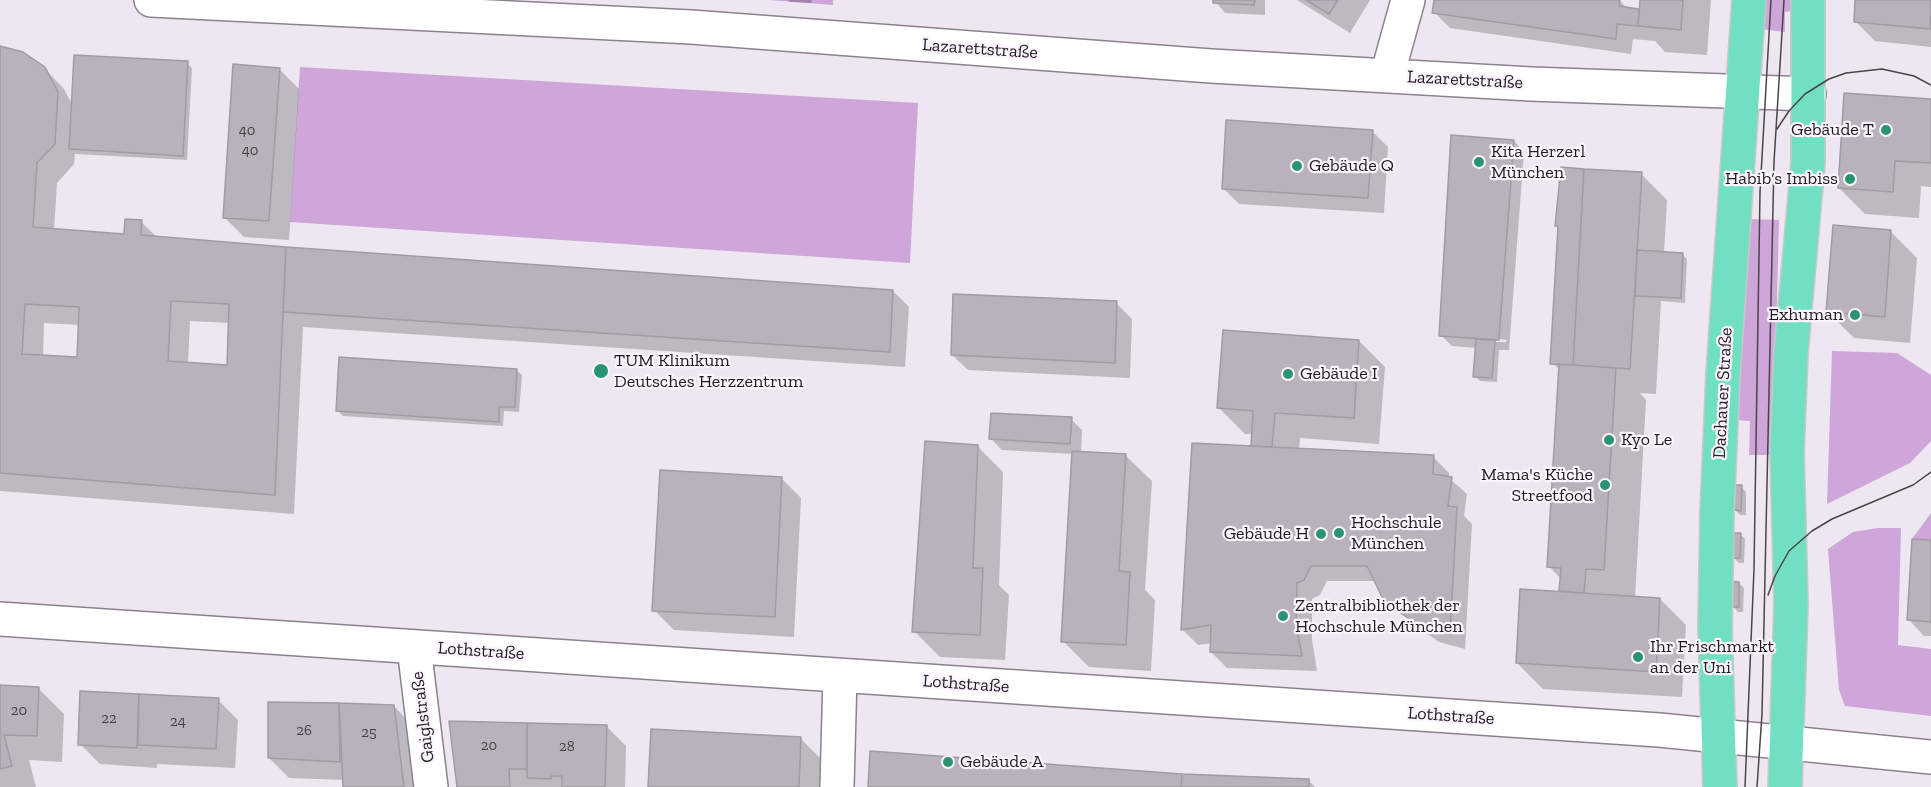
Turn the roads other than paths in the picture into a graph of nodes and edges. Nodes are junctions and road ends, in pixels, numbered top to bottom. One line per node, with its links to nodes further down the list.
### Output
1 (151, 0): 5 (street, Lazarettstraße)
2 (1408, 0): 5 (street)
3 (1749, 0): 6 (main road, Dachauer Straße)
4 (1808, 0): 7 (main road)
5 (1387, 76): 6 (street, Lazarettstraße)
6 (1743, 92): 7 (street, Lazarettstraße); 11 (main road, Dachauer Straße)
7 (1809, 94): 12 (main road)
8 (0, 619): 9 (street, Lothstraße)
9 (414, 647): 10 (street, Lothstraße); 14 (street, Gaiglstraße)
10 (840, 676): 11 (street, Lothstraße); 15 (street)
11 (1719, 736): 12 (street, Lothstraße); 16 (main road, Dachauer Straße)
12 (1787, 744): 13 (street, Lothstraße); 17 (main road)
13 (1931, 757)
14 (431, 787)
15 (837, 787)
16 (1720, 787)
17 (1785, 787)

